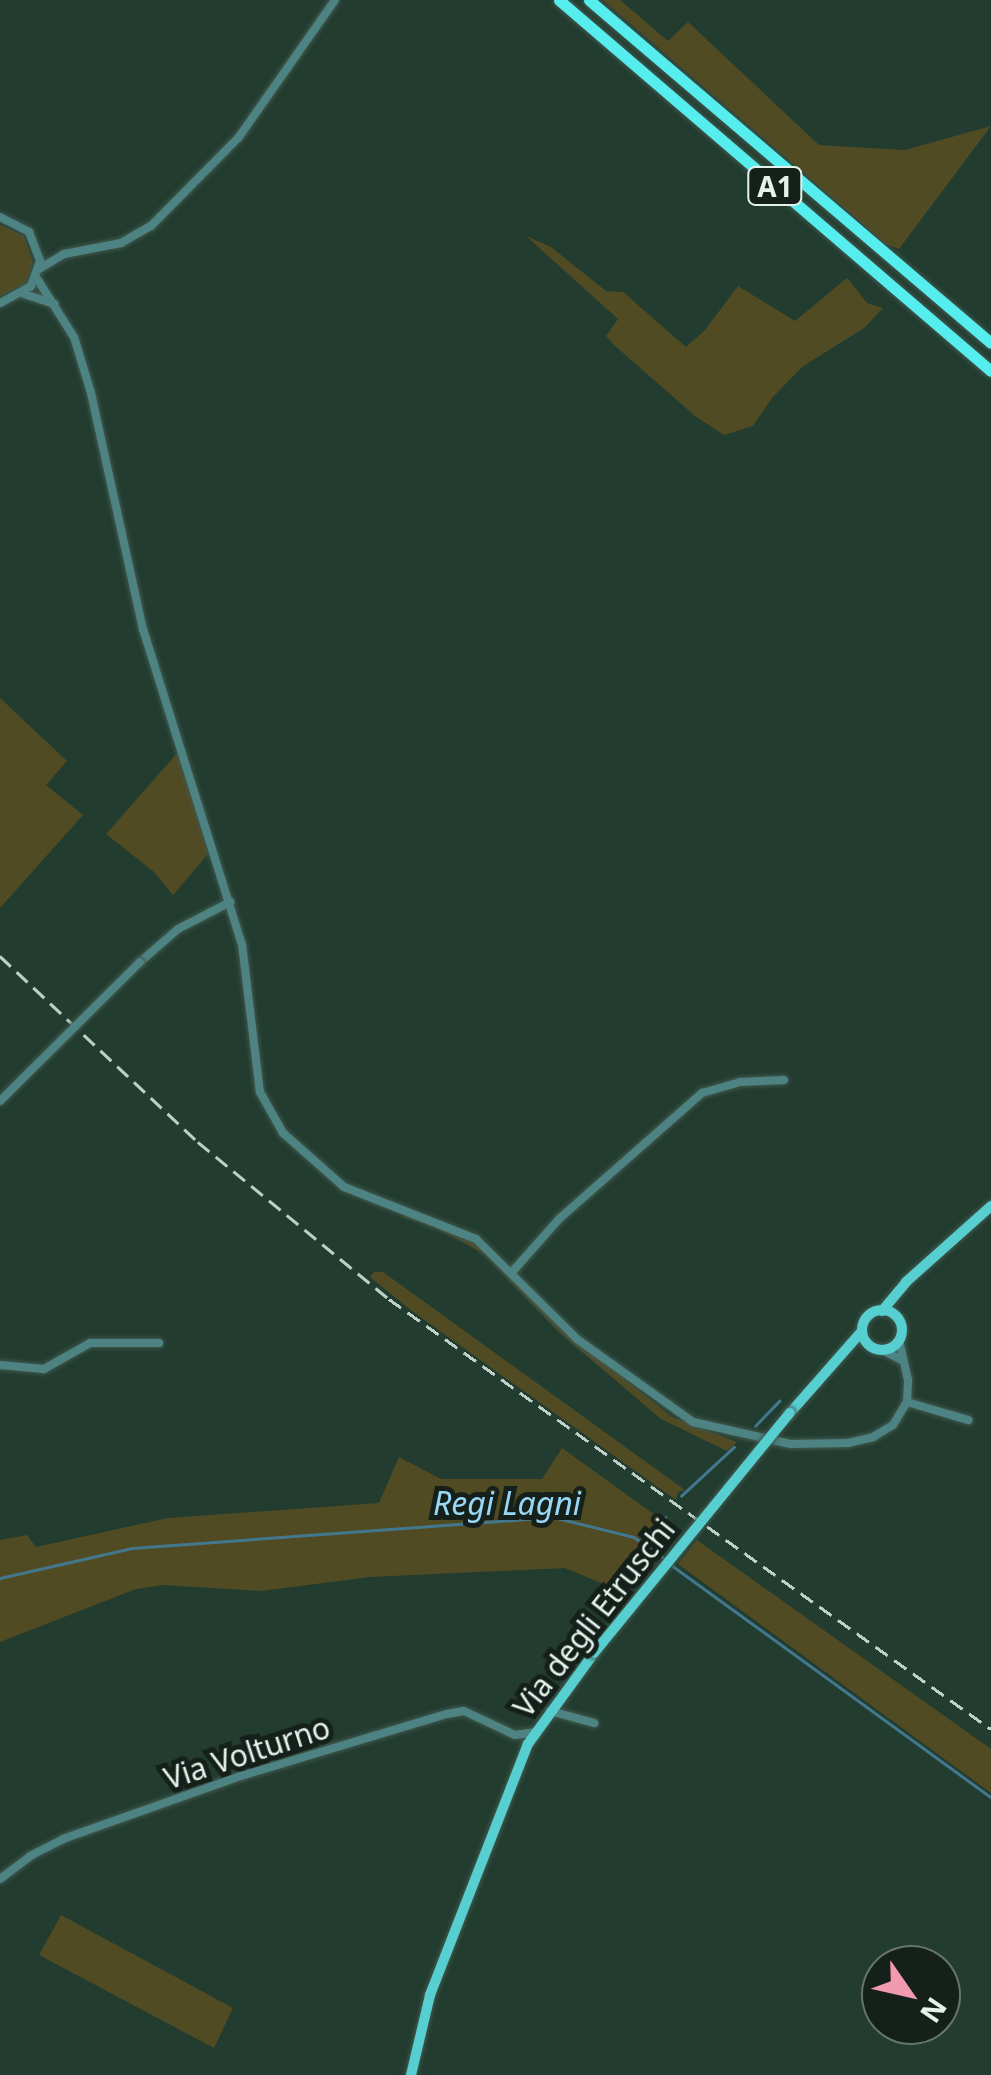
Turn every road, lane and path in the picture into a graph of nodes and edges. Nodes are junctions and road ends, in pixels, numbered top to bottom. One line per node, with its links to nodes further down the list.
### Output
1 (335, 0): 6 (street)
2 (559, 0): 12 (highway, A1)
3 (590, 0): 11 (highway, A1)
4 (0, 217): 5 (street)
5 (37, 246): 6 (street); 7 (street)
6 (64, 254): 7 (street)
7 (37, 273): 8 (street); 10 (street)
8 (24, 294): 9 (street); 10 (street)
9 (0, 303)
10 (54, 304): 13 (street)
11 (991, 343)
12 (991, 371)
13 (230, 902): 15 (street, bridge); 17 (street)
14 (784, 1080): 17 (street)
15 (0, 1101)
16 (991, 1206): 18 (main road)
17 (513, 1271): 27 (street)
18 (895, 1298): 19 (main road); 20 (main road)
19 (882, 1310): 20 (main road); 21 (main road)
20 (894, 1315): 22 (main road)
21 (864, 1336): 24 (main road); 29 (main road, Via degli Etruschi, bridge)
22 (899, 1340): 24 (main road); 25 (street)
23 (159, 1343): 26 (street)
24 (882, 1350): 25 (street)
25 (903, 1363): 27 (street)
26 (0, 1365)
27 (907, 1402): 28 (street)
28 (968, 1420)
29 (550, 1711): 30 (street); 31 (main road, Via degli Etruschi)
30 (594, 1723)
31 (524, 1738): 32 (street, Via Volturno); 33 (main road, Via degli Etruschi)
32 (0, 1879)
33 (411, 2075)

